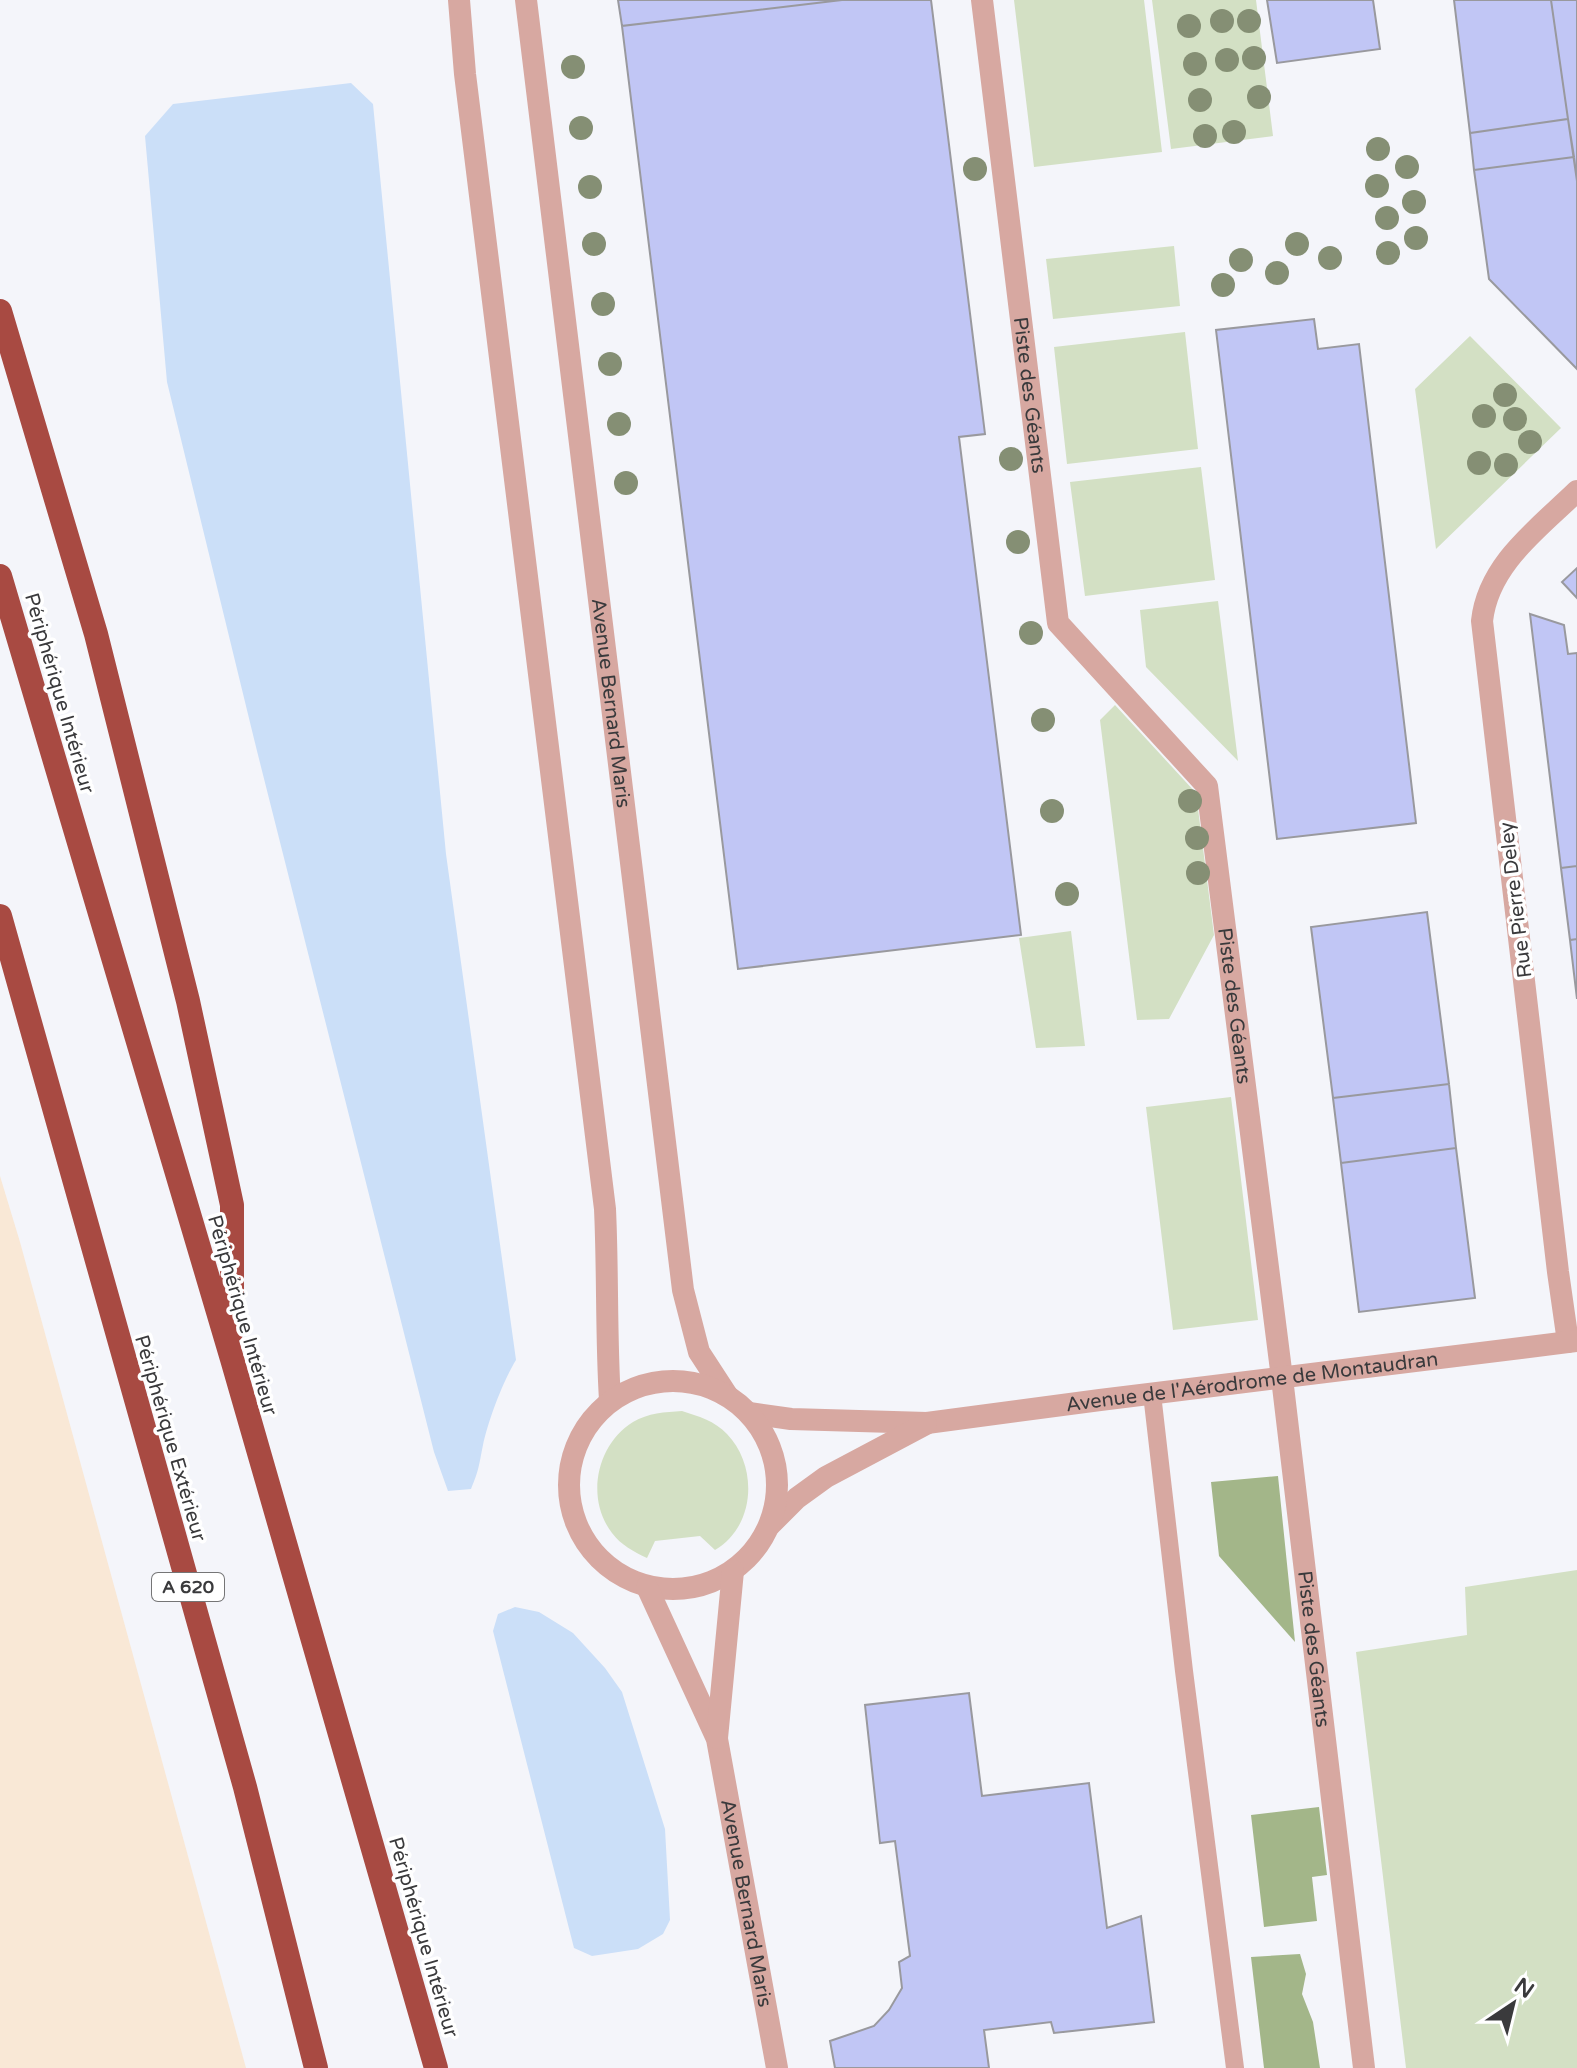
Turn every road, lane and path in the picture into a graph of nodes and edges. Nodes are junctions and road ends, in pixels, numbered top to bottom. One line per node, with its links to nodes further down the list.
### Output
1 (459, 0): 15 (street)
2 (526, 0): 14 (street, Avenue Bernard Maris)
3 (982, 0): 12 (street, Piste des Géants)
4 (0, 296): 6 (highway)
5 (0, 311): 6 (highway)
6 (11, 344): 11 (highway)
7 (1577, 491): 10 (street, Rue Pierre Deley)
8 (0, 576): 11 (highway, Périphérique Intérieur)
9 (0, 916): 22 (highway, Périphérique Extérieur / A 620)
10 (1573, 1342): 12 (street, Avenue de l'Aérodrome de Montaudran)
11 (232, 1359): 23 (highway, Périphérique Intérieur)
12 (1282, 1378): 13 (street, Avenue de l'Aérodrome de Montaudran); 26 (street, Piste des Géants)
13 (1152, 1394): 17 (street, Avenue de l'Aérodrome de Montaudran); 25 (lane)
14 (727, 1395): 15 (street); 16 (street)
15 (610, 1400): 20 (street)
16 (749, 1413): 17 (street, Avenue de l'Aérodrome de Montaudran); 18 (street)
17 (927, 1423): 18 (street, Avenue de l'Aérodrome de Montaudran)
18 (770, 1525): 19 (street)
19 (733, 1571): 20 (street); 21 (street, Avenue Bernard Maris)
20 (647, 1587): 21 (street, Avenue Bernard Maris)
21 (717, 1739): 24 (street, Avenue Bernard Maris)
22 (316, 2068)
23 (436, 2068)
24 (777, 2068)
25 (1235, 2068)
26 (1364, 2068)

